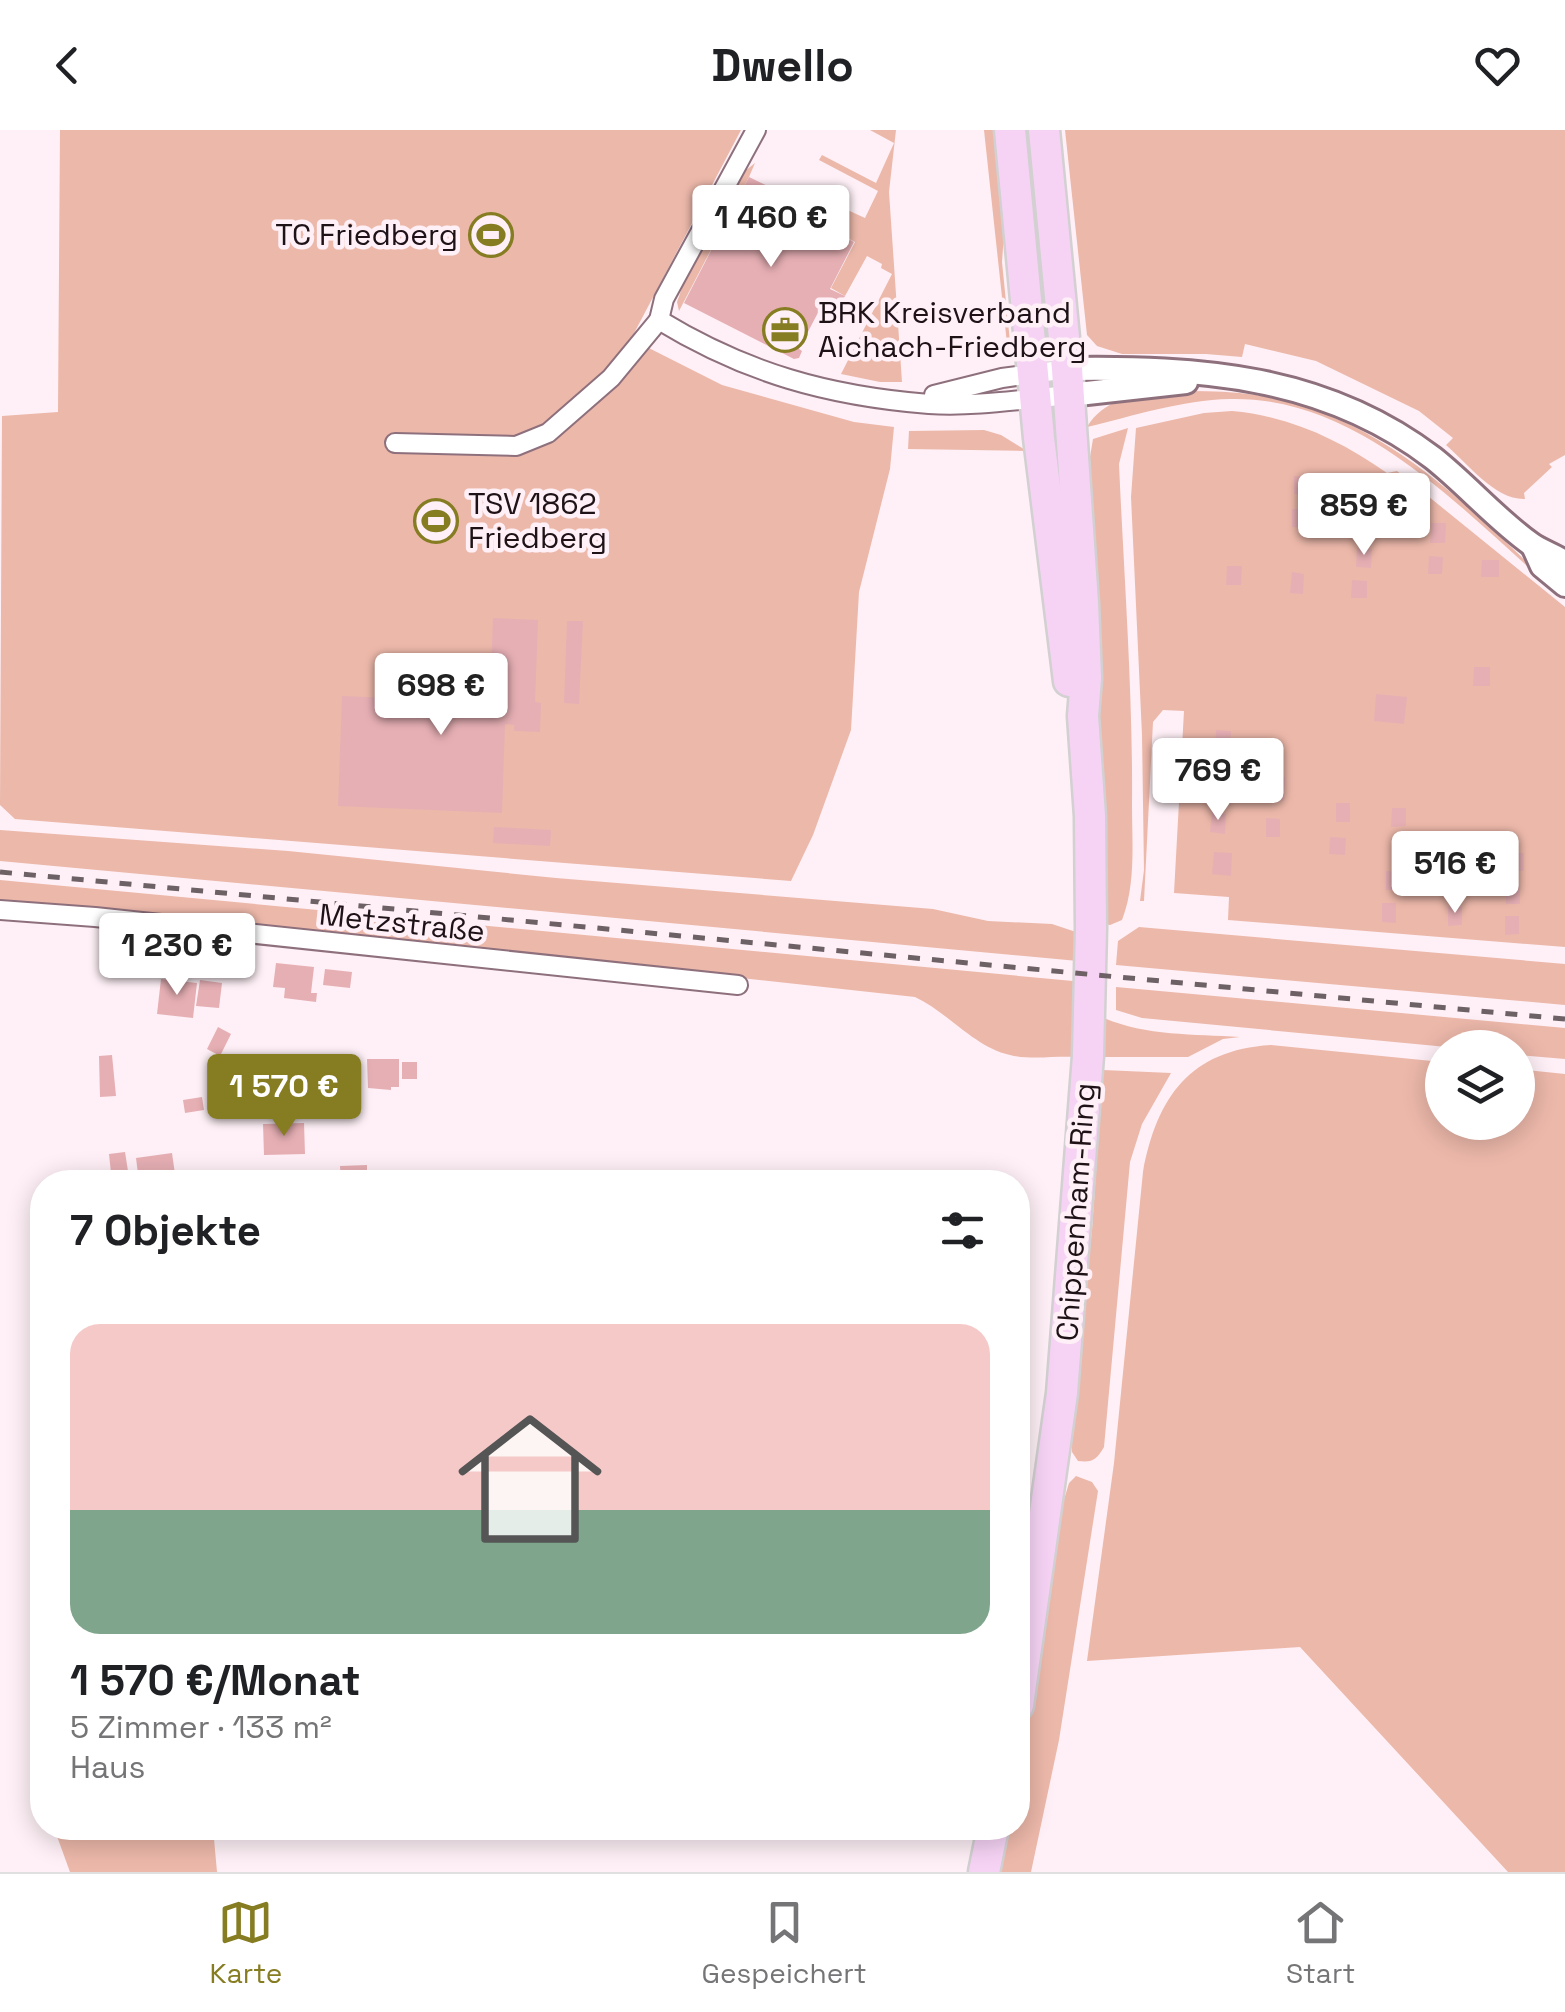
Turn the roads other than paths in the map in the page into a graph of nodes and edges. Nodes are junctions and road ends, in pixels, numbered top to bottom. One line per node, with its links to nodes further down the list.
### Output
1 (756, 130): 4 (street)
2 (1010, 130): 6 (main road, Chippenham-Ring)
3 (1044, 130): 5 (main road, Chippenham-Ring)
4 (658, 320): 6 (street); 7 (street)
5 (1068, 382): 6 (street); 6 (street); 8 (street); 11 (main road, Chippenham-Ring)
6 (1034, 386): 11 (main road, Chippenham-Ring)
7 (395, 442)
8 (1533, 546): 9 (street); 10 (street)
9 (1565, 562)
10 (1565, 585)
11 (1082, 716): 14 (main road, Chippenham-Ring)
12 (0, 910): 13 (street, Metzstraße)
13 (738, 985)
14 (1030, 1620)
15 (991, 1840): 16 (main road)
16 (984, 1872)

